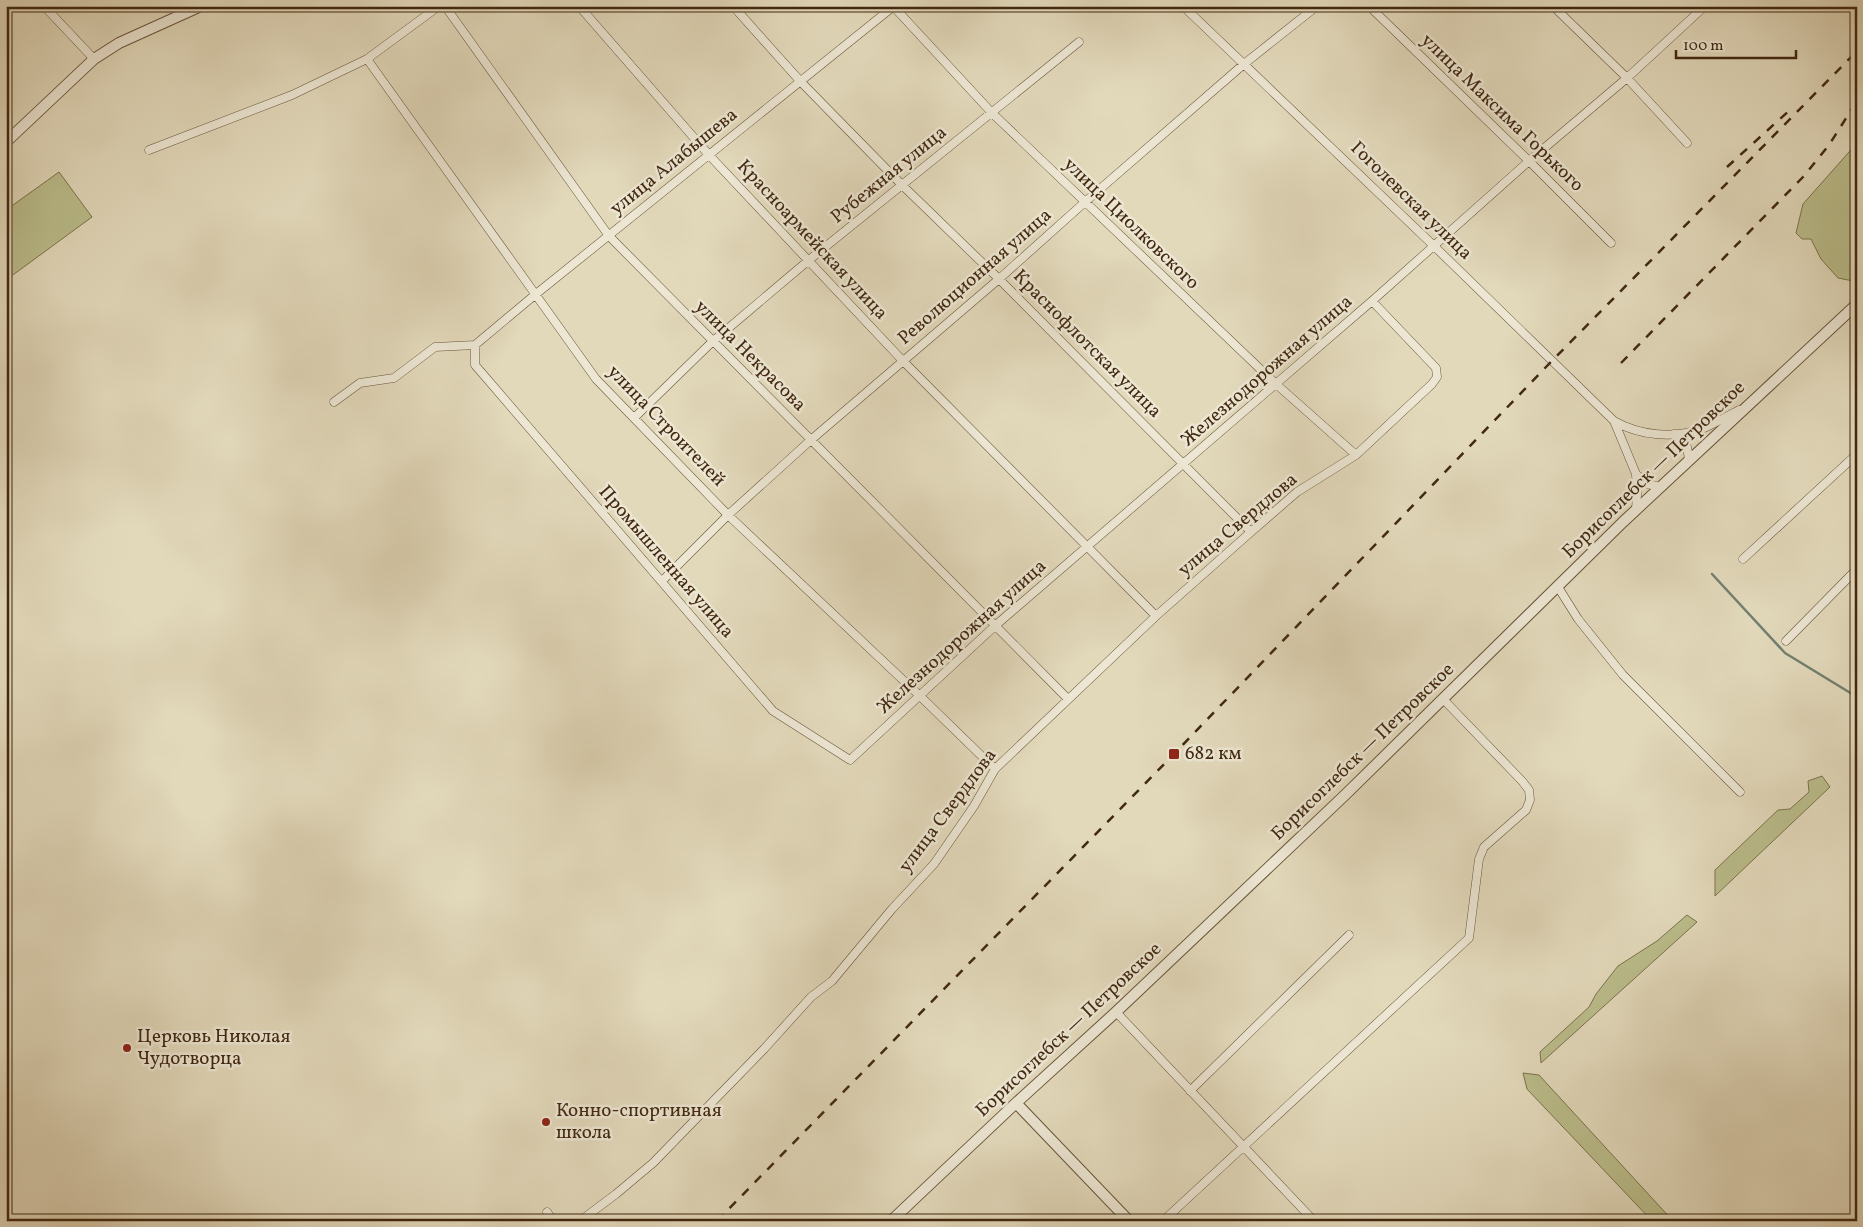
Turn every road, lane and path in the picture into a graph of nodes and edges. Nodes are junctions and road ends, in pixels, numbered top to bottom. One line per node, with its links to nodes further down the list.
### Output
1 (44, 6): 14 (street)
2 (201, 6): 14 (street)
3 (439, 6): 15 (street)
4 (445, 6): 27 (street, улица Некрасова)
5 (579, 6): 23 (street, Красноармейская улица)
6 (733, 6): 18 (street, Краснофлотская улица)
7 (894, 6): 18 (street, улица Алабышева); 19 (street, улица Циолковского)
8 (1183, 6): 16 (street, Гоголевская улица)
9 (1317, 6): 16 (street, Революционная улица)
10 (1369, 6): 24 (street, улица Максима Горького)
11 (1553, 6): 17 (street)
12 (1705, 6): 17 (street, Железнодорожная улица)
13 (1078, 42): 19 (street, Рубежная улица)
14 (94, 59): 20 (street)
15 (367, 59): 22 (street); 32 (street, улица Строителей)
16 (1244, 64): 26 (street, Революционная улица); 29 (street, Гоголевская улица)
17 (1627, 78): 21 (street); 24 (street, Железнодорожная улица)
18 (801, 82): 23 (street, улица Алабышева); 25 (street, Краснофлотская улица)
19 (992, 113): 25 (street, Рубежная улица); 26 (street, улица Циолковского)
20 (6, 142)
21 (1687, 143)
22 (149, 150)
23 (709, 155): 27 (street, улица Алабышева); 30 (street, Красноармейская улица)
24 (1529, 161): 28 (street, улица Максима Горького); 29 (street, Железнодорожная улица)
25 (902, 185): 30 (street, Рубежная улица); 31 (street, Краснофлотская улица)
26 (1085, 202): 31 (street, Революционная улица); 38 (street, улица Циолковского)
27 (609, 236): 32 (street, улица Алабышева); 35 (street, улица Некрасова)
28 (1611, 243)
29 (1434, 246): 33 (street, Железнодорожная улица); 42 (street, Гоголевская улица)
30 (809, 260): 35 (street, Рубежная улица); 37 (street, Красноармейская улица)
31 (999, 279): 37 (street, Революционная улица); 48 (street, Краснофлотская улица)
32 (536, 294): 36 (street, улица Алабышева); 41 (street, улица Строителей)
33 (1372, 301): 38 (street, Железнодорожная улица); 46 (street, улица Свердлова)
34 (1857, 304): 40 (street, Борисоглебск — Петровское)
35 (712, 342): 41 (street, Рубежная улица); 44 (street, улица Некрасова)
36 (475, 345): 39 (street); 57 (street, Промышленная улица)
37 (903, 361): 44 (street, Революционная улица); 54 (street, Красноармейская улица)
38 (1276, 384): 46 (street, улица Циолковского); 48 (street, Железнодорожная улица)
39 (334, 402)
40 (1744, 408): 43 (street); 47 (street, Борисоглебск — Петровское)
41 (634, 418): 52 (street, улица Строителей)
42 (1614, 421): 43 (street); 49 (street)
43 (1674, 434): 47 (street)
44 (812, 439): 52 (street, Революционная улица); 60 (street, улица Некрасова)
45 (1857, 454): 55 (street)
46 (1356, 455): 53 (street, улица Свердлова)
47 (1689, 459): 50 (street, Борисоглебск — Петровское)
48 (1184, 465): 53 (street, Краснофлотская улица); 54 (street, Железнодорожная улица)
49 (1636, 474): 50 (street); 51 (street)
50 (1660, 487): 51 (street, Борисоглебск — Петровское)
51 (1636, 510): 58 (street, Борисоглебск — Петровское)
52 (728, 515): 57 (street, Революционная улица); 62 (street, улица Строителей)
53 (1251, 532): 59 (street, улица Свердлова)
54 (1088, 546): 59 (street, Красноармейская улица); 60 (street, Железнодорожная улица)
55 (1742, 559)
56 (1857, 569): 61 (street)
57 (662, 582): 65 (street, Промышленная улица)
58 (1558, 587): 64 (street, Борисоглебск — Петровское); 67 (street)
59 (1156, 616): 63 (street, улица Свердлова)
60 (996, 625): 62 (street, Железнодорожная улица); 63 (street, улица Некрасова)
61 (1786, 641)
62 (920, 696): 65 (street, Железнодорожная улица); 66 (street, улица Строителей)
63 (1068, 699): 66 (street, улица Свердлова)
64 (1443, 699): 69 (street, Борисоглебск — Петровское); 72 (street)
65 (850, 760)
66 (995, 769): 76 (street, улица Свердлова)
67 (1740, 792)
68 (1349, 935): 70 (street)
69 (1116, 1012): 70 (street); 71 (street, Борисоглебск — Петровское)
70 (1190, 1091): 72 (street)
71 (1016, 1103): 77 (street, Борисоглебск — Петровское); 78 (street)
72 (1243, 1146): 74 (street); 79 (street)
73 (547, 1212): 75 (street)
74 (1312, 1220)
75 (554, 1221)
76 (580, 1221)
77 (891, 1221)
78 (1129, 1221)
79 (1163, 1221)

